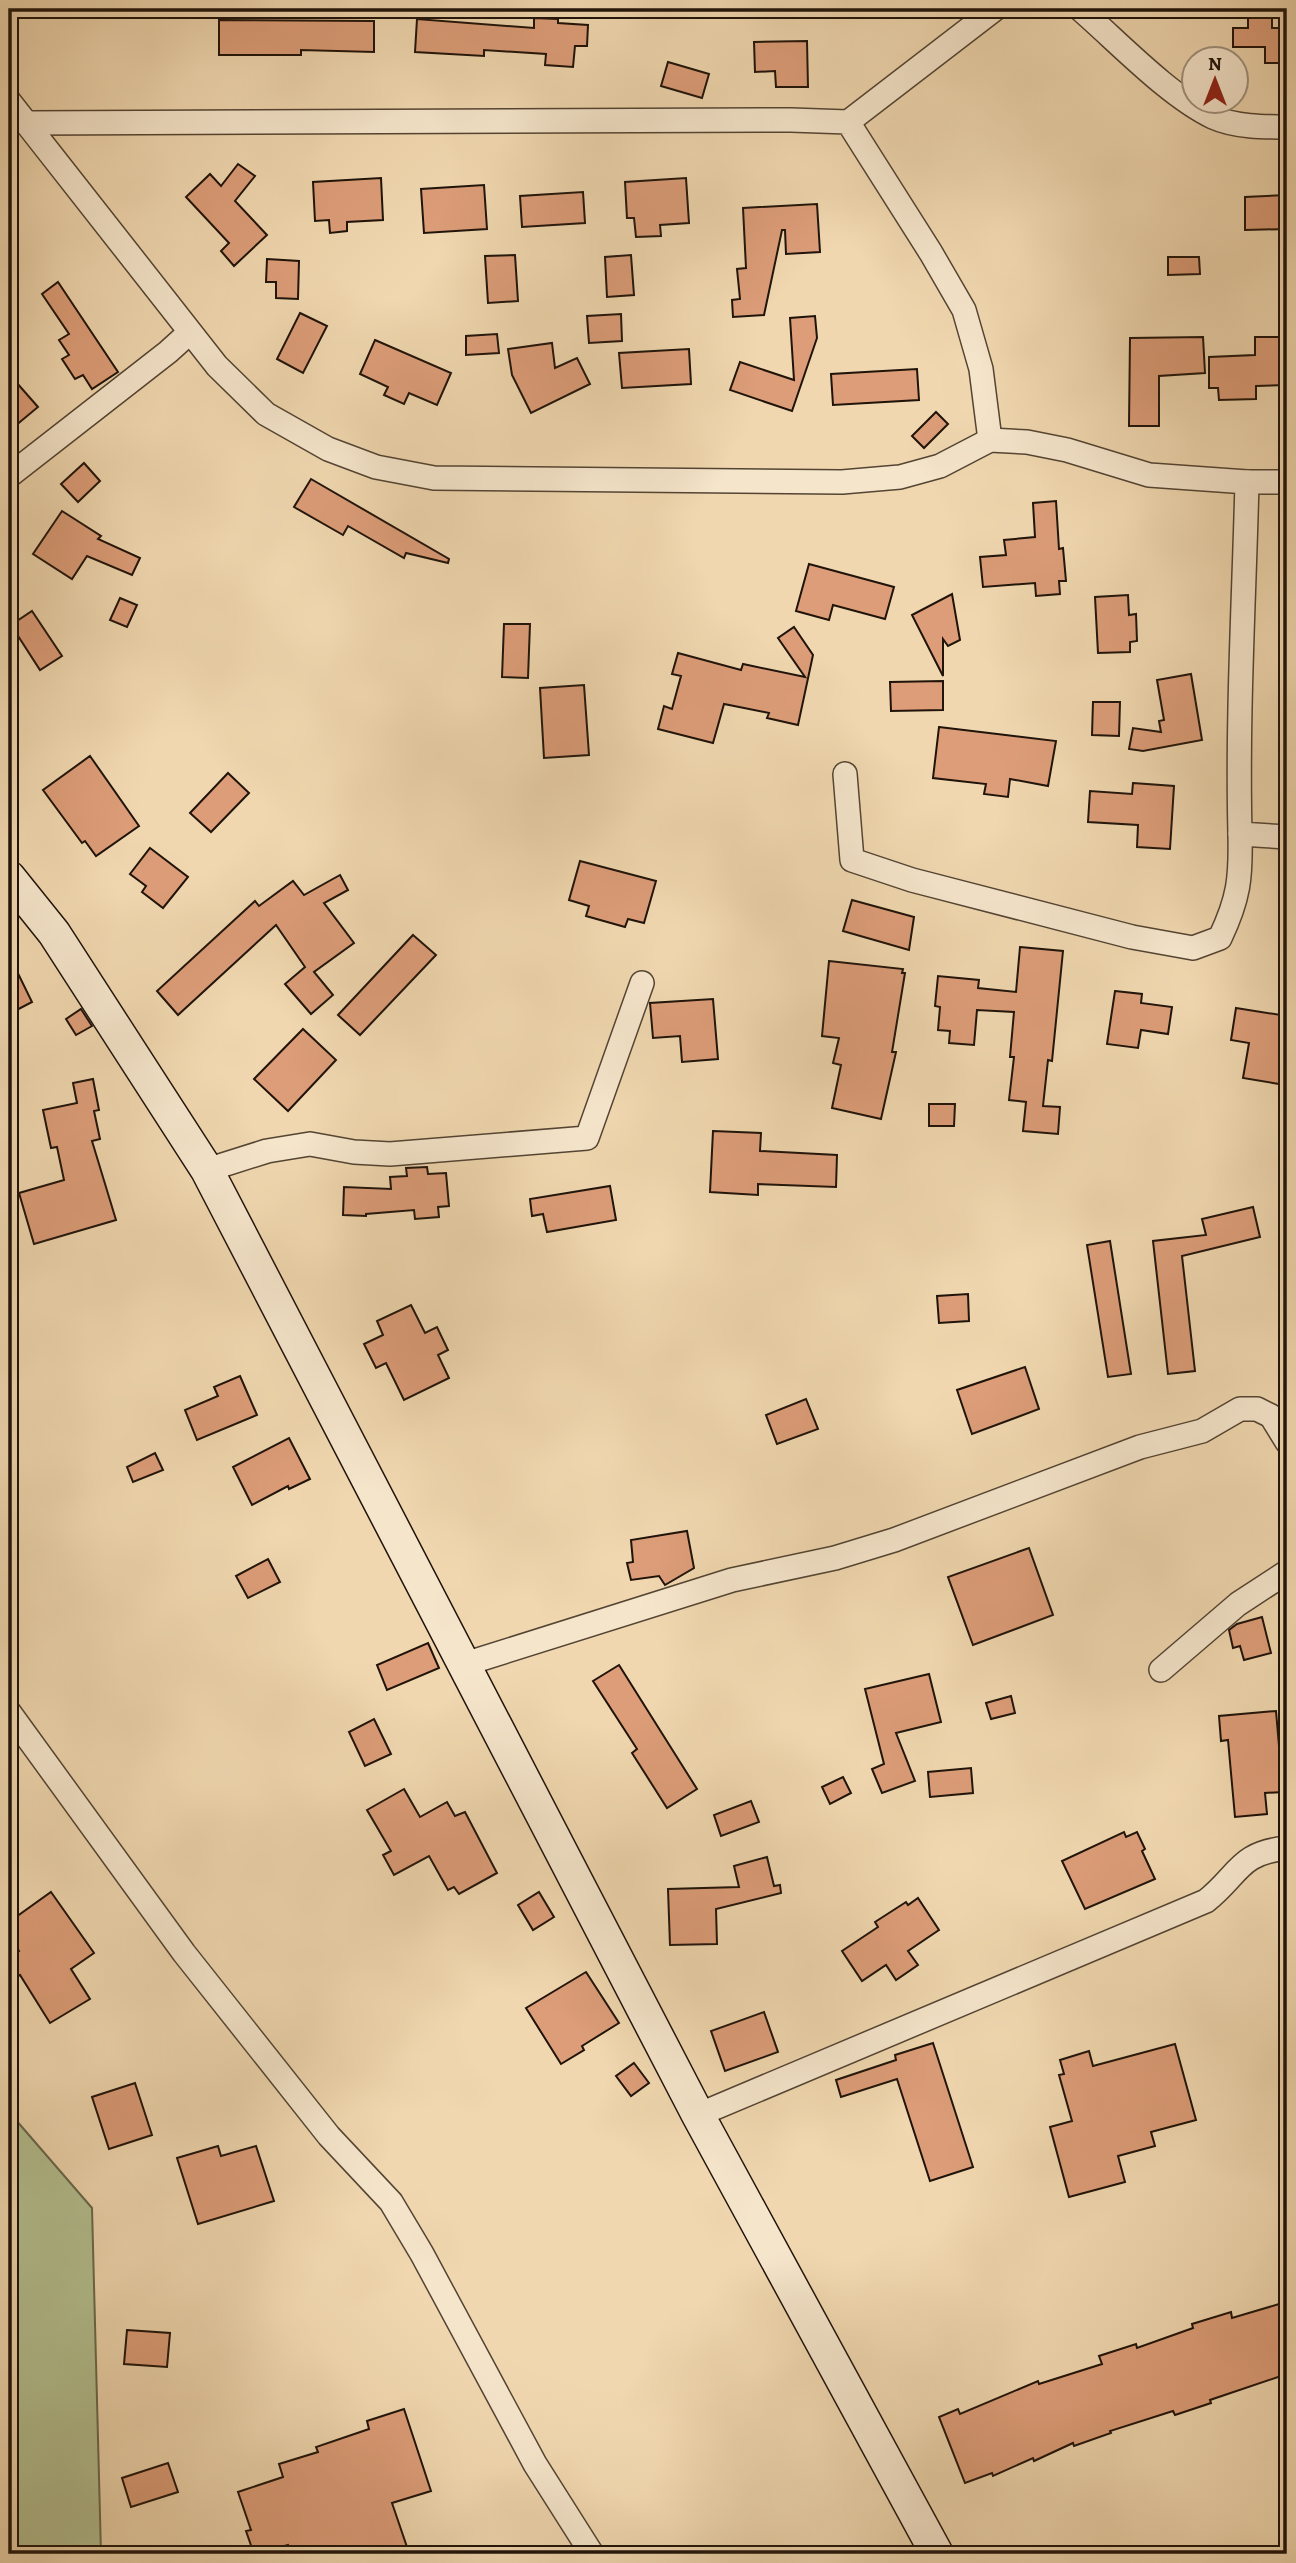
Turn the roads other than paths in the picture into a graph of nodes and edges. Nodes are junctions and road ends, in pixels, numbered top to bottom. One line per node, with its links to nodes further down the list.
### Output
1 (995, 9): 4 (street)
2 (1080, 9): 6 (street)
3 (9, 101): 5 (street)
4 (848, 122): 5 (street); 8 (street)
5 (28, 123): 7 (street)
6 (1287, 127)
7 (189, 333): 8 (street); 9 (street)
8 (990, 440): 10 (street)
9 (9, 476)
10 (1247, 482): 11 (street); 13 (street)
11 (1287, 482)
12 (845, 774): 13 (street)
13 (1240, 834): 14 (street)
14 (1287, 837)
15 (9, 877): 17 (street)
16 (642, 983): 17 (street)
17 (207, 1170): 20 (street)
18 (1287, 1442): 20 (street)
19 (1287, 1572): 21 (street)
20 (465, 1664): 24 (street)
21 (1161, 1670)
22 (9, 1712): 25 (street)
23 (1287, 1848): 24 (street)
24 (698, 2115): 26 (street)
25 (592, 2554)
26 (937, 2554)

